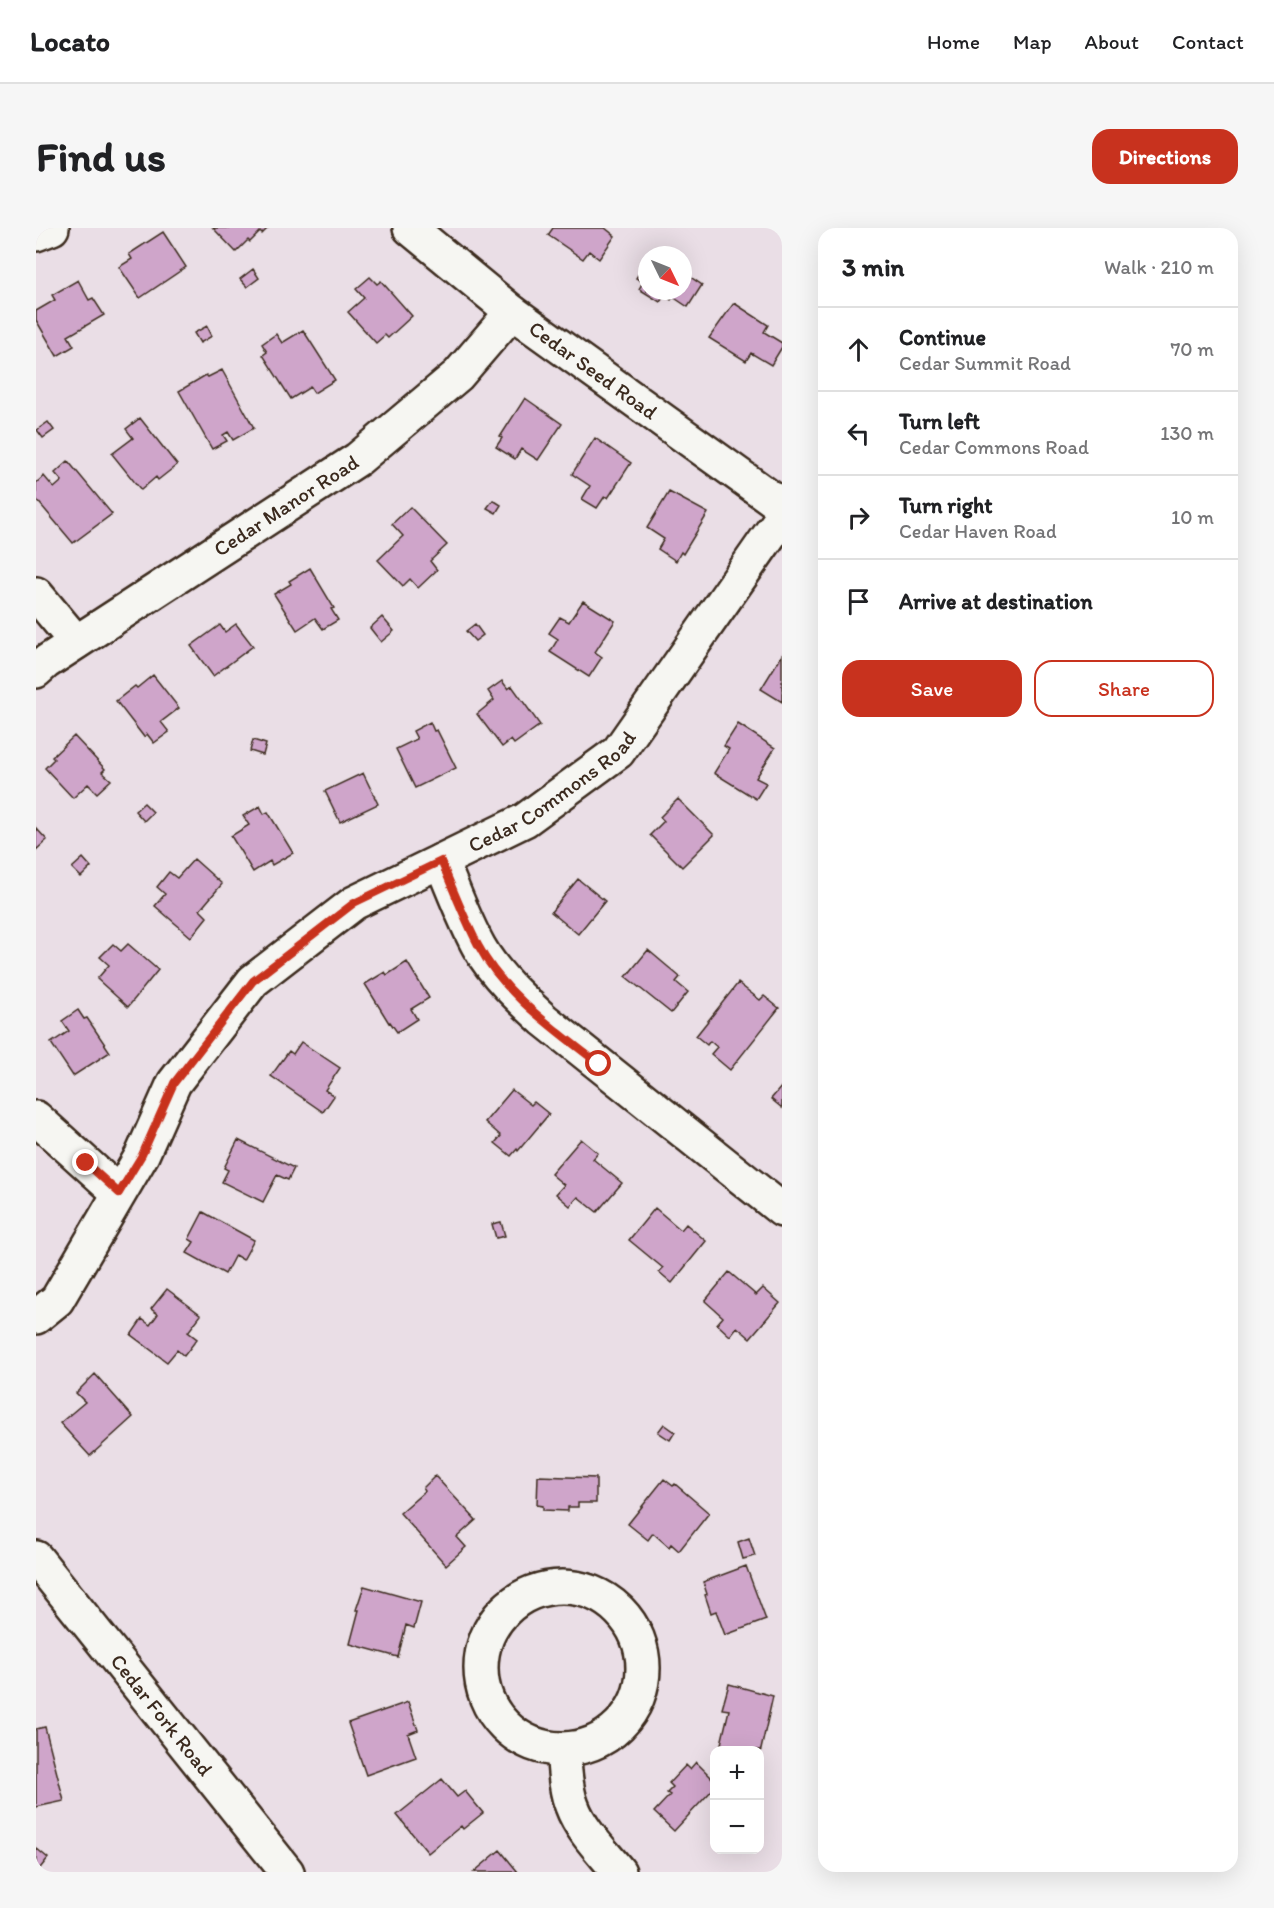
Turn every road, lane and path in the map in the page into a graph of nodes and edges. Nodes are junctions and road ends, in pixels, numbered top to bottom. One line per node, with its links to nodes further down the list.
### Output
1 (52, 228): 3 (street)
2 (410, 228): 4 (street, Cedar Seed Road)
3 (36, 234)
4 (512, 312): 5 (street, Cedar Seed Road); 8 (street, Cedar Manor Road)
5 (782, 506)
6 (782, 517): 10 (street, Cedar Commons Road)
7 (36, 594): 8 (street)
8 (76, 642): 9 (street, Cedar Manor Road)
9 (36, 671)
10 (441, 861): 12 (street, Cedar Commons Road); 13 (street)
11 (36, 1118): 12 (street)
12 (119, 1193): 14 (street, Cedar Commons Road)
13 (782, 1210)
14 (36, 1317)
15 (36, 1558): 17 (street, Cedar Fork Road)
16 (562, 1750): 16 (street); 18 (street)
17 (288, 1872)
18 (619, 1872)

